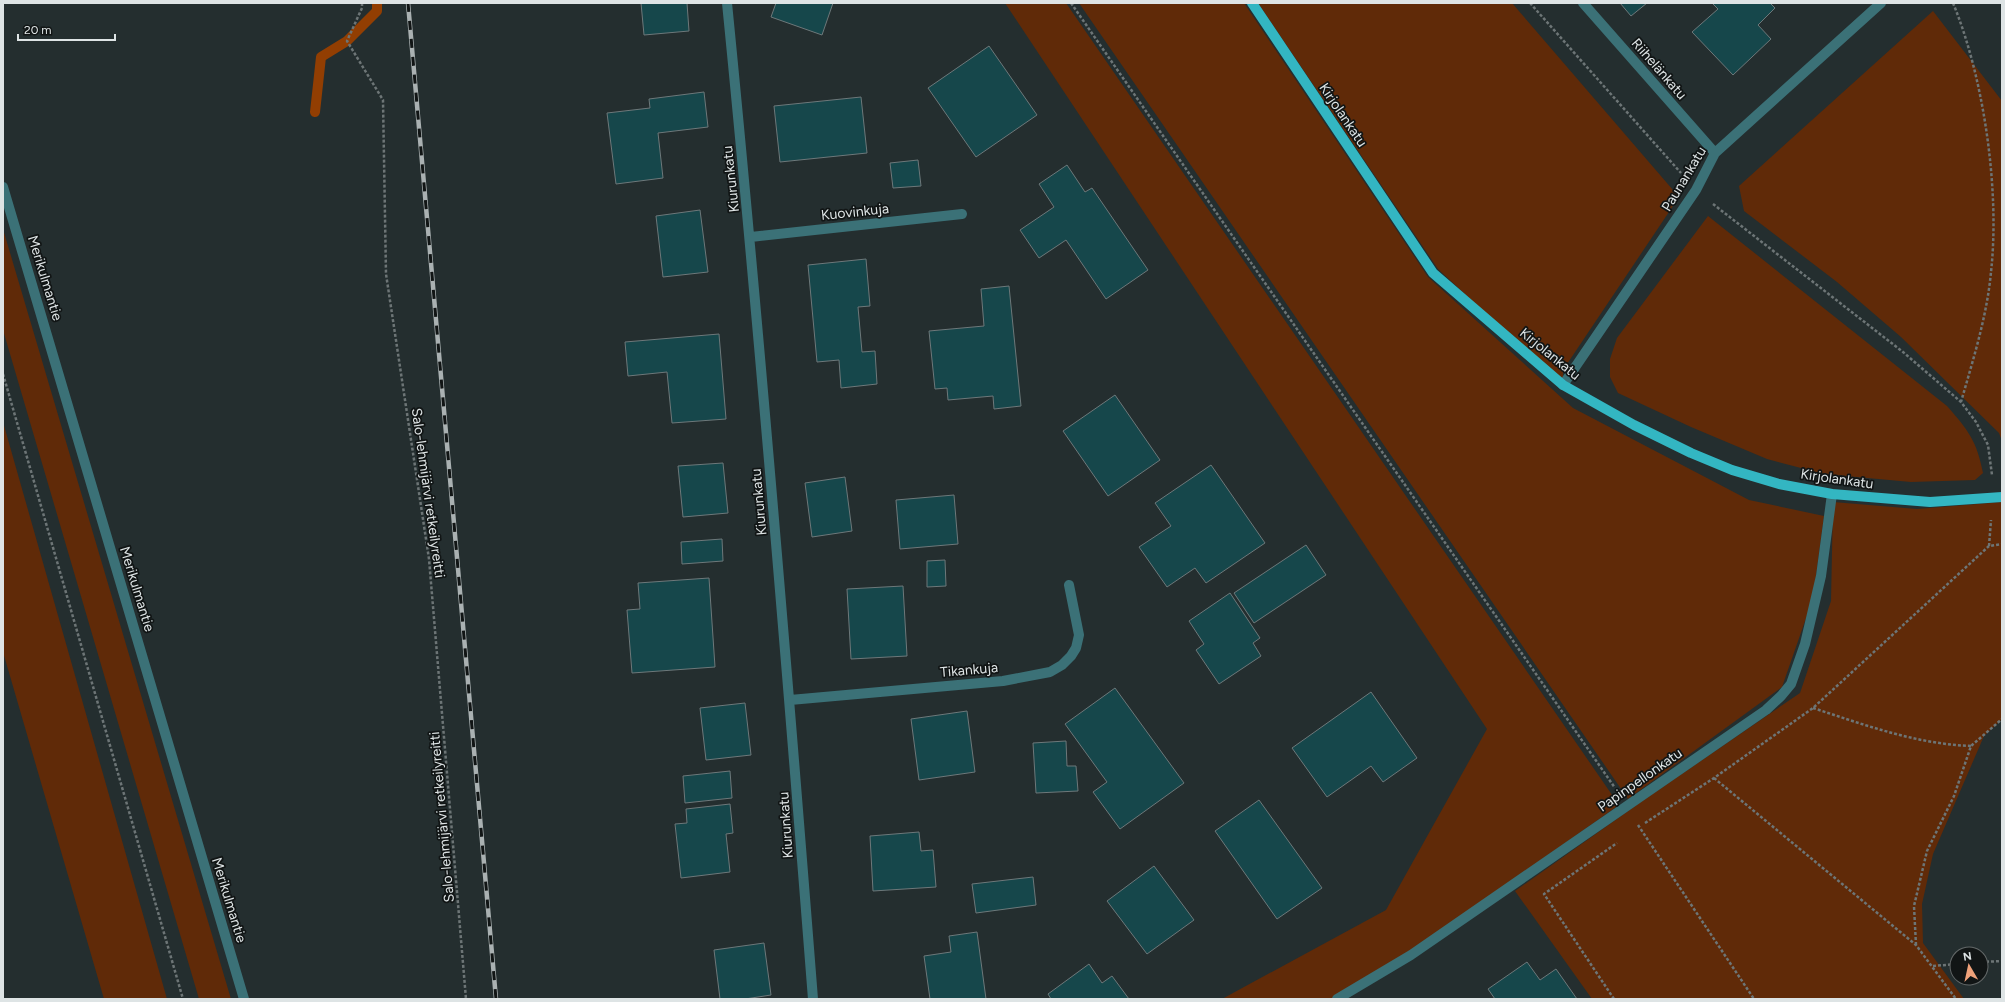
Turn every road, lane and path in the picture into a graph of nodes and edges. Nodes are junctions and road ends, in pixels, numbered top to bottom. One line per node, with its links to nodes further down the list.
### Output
1 (362, 3): 35 (path, Salo-lehmijärvi retkeilyreitti)
2 (727, 3): 13 (street, Kiurunkatu)
3 (1072, 3): 26 (path)
4 (1252, 3): 15 (main road, Kirjolankatu)
5 (1530, 3): 11 (path)
6 (1583, 3): 9 (street, Riihelänkatu)
7 (1882, 3): 9 (street, Paunankatu)
8 (1953, 3): 16 (path)
9 (1715, 153): 11 (street, Paunankatu)
10 (3, 187): 34 (street, Merikulmantie)
11 (1696, 190): 15 (street, Paunankatu); 16 (path)
12 (962, 214): 13 (street, Kuovinkuja)
13 (750, 237): 21 (street, Kiurunkatu)
14 (3, 374): 33 (path)
15 (1563, 385): 17 (main road, Kirjolankatu)
16 (1961, 402): 18 (path)
17 (1832, 494): 18 (main road, Kirjolankatu); 26 (street, Papinpellonkatu)
18 (1997, 498): 19 (path)
19 (1989, 546)
20 (1070, 586): 21 (street, Tikankuja)
21 (790, 700): 36 (street, Kiurunkatu)
22 (1813, 708): 24 (path)
23 (2002, 719): 24 (path)
24 (1971, 746): 28 (path)
25 (1714, 778): 28 (path)
26 (1627, 806): 37 (street, Papinpellonkatu); 39 (path)
27 (1544, 894): 38 (path)
28 (1916, 945): 32 (path)
29 (2002, 961): 30 (path)
30 (1989, 962)
31 (1949, 965): 32 (path)
32 (1932, 966): 40 (path)
33 (183, 999)
34 (244, 999)
35 (466, 999)
36 (813, 999)
37 (1337, 999)
38 (1614, 999)
39 (1754, 999)
40 (1956, 999)

